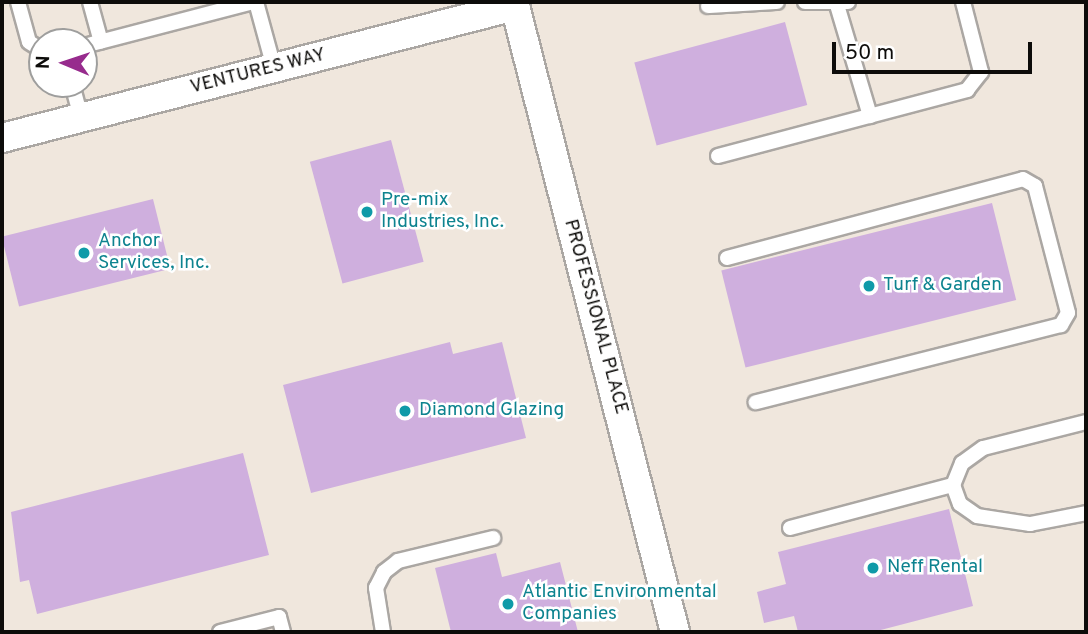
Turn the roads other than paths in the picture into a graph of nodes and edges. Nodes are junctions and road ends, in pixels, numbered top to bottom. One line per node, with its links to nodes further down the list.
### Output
1 (18, 2): 11 (lane)
2 (90, 2): 12 (lane)
3 (255, 2): 9 (lane); 14 (lane)
4 (777, 2): 10 (lane)
5 (805, 2): 7 (lane)
6 (963, 2): 16 (lane)
7 (842, 3): 16 (lane)
8 (515, 4): 14 (street, VENTURES WAY); 30 (street, PROFESSIONAL PLACE)
9 (228, 5): 12 (lane)
10 (708, 6)
11 (28, 38)
12 (101, 42): 13 (lane)
13 (98, 43)
14 (274, 68): 17 (street, VENTURES WAY)
15 (76, 98): 17 (lane)
16 (870, 116): 19 (lane)
17 (81, 117): 18 (street, VENTURES WAY)
18 (2, 138)
19 (718, 156)
20 (727, 258): 21 (lane)
21 (756, 402)
22 (1086, 422): 23 (lane)
23 (953, 485): 24 (lane); 25 (lane)
24 (1086, 513)
25 (790, 528)
26 (493, 538): 29 (lane)
27 (220, 632): 28 (lane)
28 (283, 632)
29 (383, 632)
30 (676, 632)

